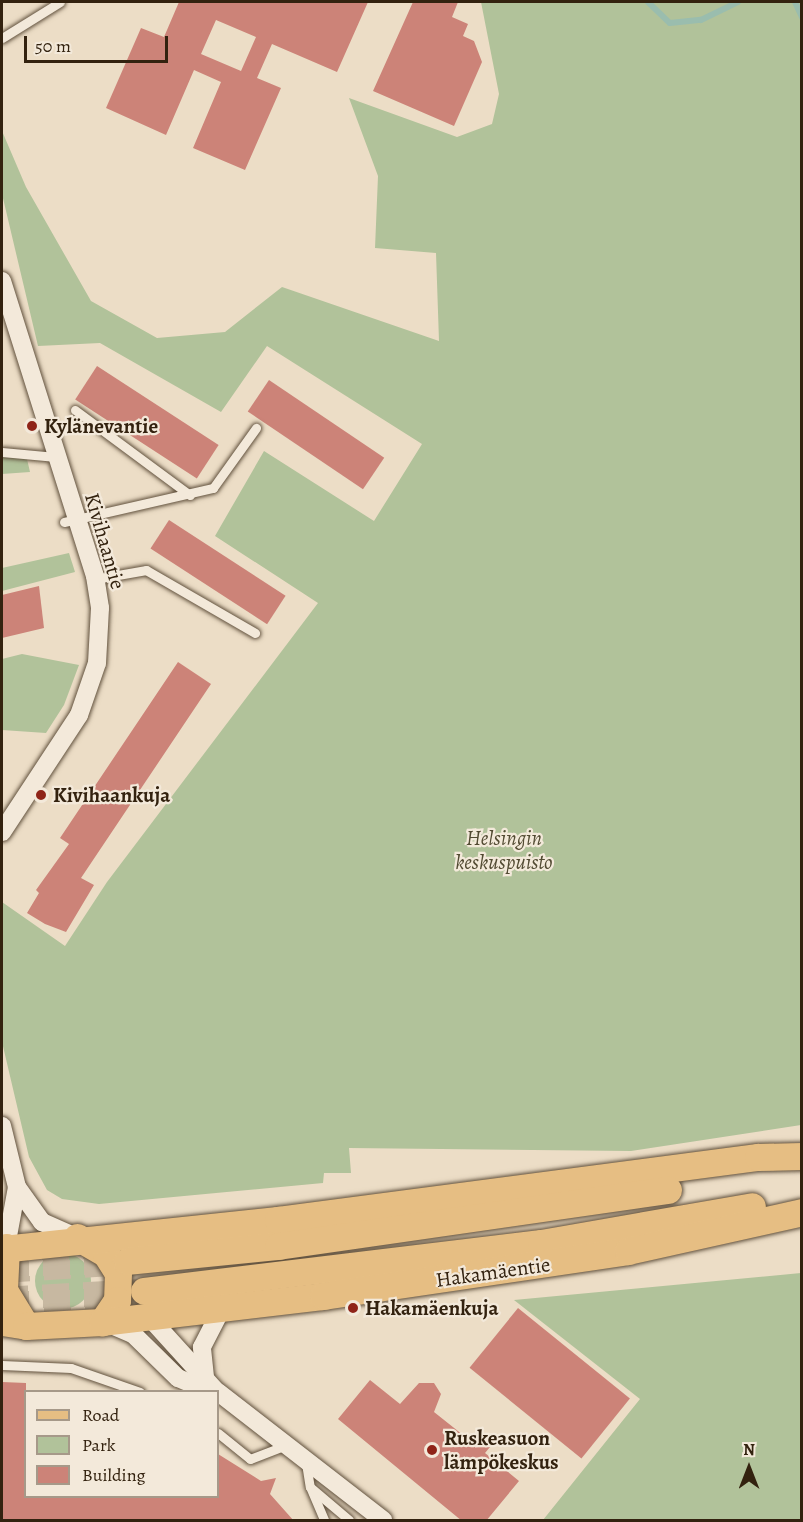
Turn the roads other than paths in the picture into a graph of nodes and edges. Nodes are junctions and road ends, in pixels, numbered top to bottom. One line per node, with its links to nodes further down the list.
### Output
1 (60, 2): 2 (lane)
2 (2, 38)
3 (2, 283): 7 (street, Kivihaantie)
4 (75, 410): 8 (lane)
5 (256, 429): 8 (lane)
6 (2, 452): 7 (lane)
7 (56, 457): 9 (street, Kivihaantie)
8 (190, 495): 9 (lane)
9 (70, 521): 10 (street, Kivihaantie)
10 (95, 579): 11 (lane); 12 (street, Kivihaantie)
11 (255, 633)
12 (2, 832)
13 (2, 1126): 16 (street)
14 (801, 1156): 21 (main road)
15 (801, 1161): 17 (main road)
16 (17, 1187): 21 (street); 22 (street)
17 (668, 1190): 20 (lane); 23 (main road)
18 (801, 1196): 20 (main road, Hakamäentie)
19 (801, 1212): 25 (main road, Hakamäentie)
20 (673, 1219): 24 (main road, Hakamäentie)
21 (77, 1238): 22 (main road); 23 (main road)
22 (4, 1248): 28 (main road)
23 (123, 1267): 26 (main road); 27 (main road)
24 (144, 1291)
25 (221, 1310): 26 (main road, Hakamäentie); 31 (street)
26 (149, 1317): 27 (main road, Hakamäentie); 31 (street)
27 (102, 1322): 28 (main road, Hakamäentie); 31 (street)
28 (14, 1324)
29 (2, 1365): 30 (lane)
30 (134, 1390)
31 (215, 1390)
32 (219, 1393): 34 (street)
33 (219, 1434): 34 (lane)
34 (289, 1444): 35 (street)
35 (305, 1457): 36 (lane); 39 (street)
36 (310, 1487): 37 (lane); 38 (lane)
37 (324, 1521)
38 (349, 1521)
39 (383, 1521)

